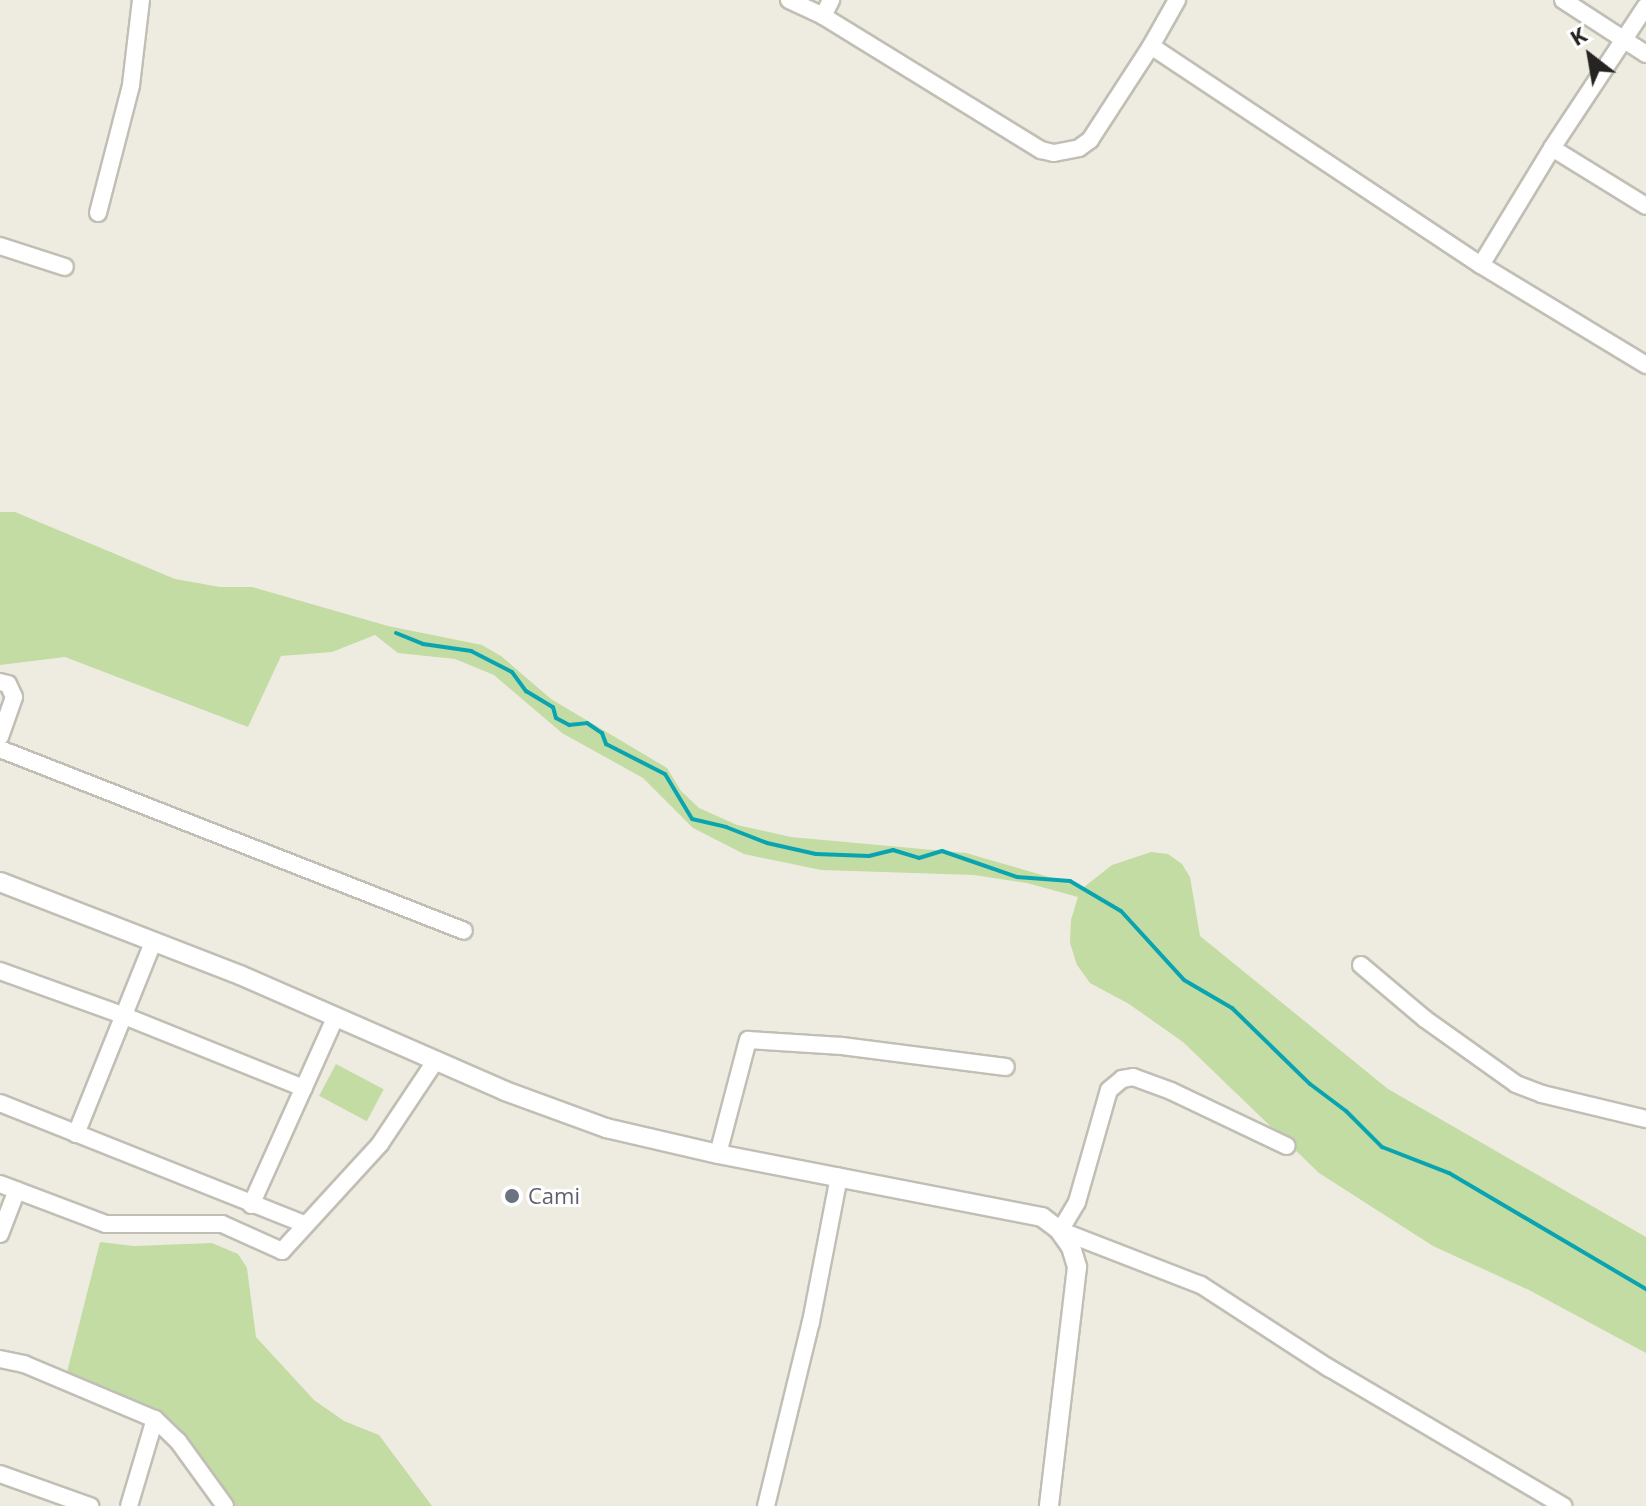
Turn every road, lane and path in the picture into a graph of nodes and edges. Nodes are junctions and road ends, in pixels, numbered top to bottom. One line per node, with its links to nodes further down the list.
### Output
1 (141, 0): 13 (street)
2 (789, 0): 7 (street)
3 (831, 0): 7 (street)
4 (1177, 0): 9 (street)
5 (1563, 0): 8 (street)
6 (1646, 6): 8 (street)
7 (823, 16): 9 (street)
8 (1625, 40): 10 (street); 11 (street)
9 (1151, 46): 15 (street)
10 (1646, 54)
11 (1552, 148): 12 (street); 15 (street)
12 (1646, 206)
13 (98, 213)
14 (0, 246): 16 (street)
15 (1481, 265): 17 (street)
16 (65, 267)
17 (1646, 365)
18 (0, 682): 19 (street)
19 (0, 737)
20 (0, 749): 22 (street)
21 (0, 882): 23 (street)
22 (464, 931)
23 (153, 942): 26 (street); 27 (street)
24 (1361, 965): 32 (street)
25 (0, 971): 26 (street)
26 (122, 1015): 30 (street); 33 (street)
27 (336, 1016): 28 (street); 30 (street)
28 (436, 1060): 35 (street); 40 (street)
29 (1006, 1067): 35 (street)
30 (304, 1088): 39 (street)
31 (0, 1103): 33 (street)
32 (1646, 1119)
33 (76, 1134): 39 (street)
34 (1287, 1146): 41 (street)
35 (718, 1154): 36 (street)
36 (839, 1177): 41 (street); 50 (street)
37 (0, 1184): 38 (street)
38 (17, 1190): 40 (street); 42 (street)
39 (251, 1205): 40 (street)
40 (306, 1225)
41 (1060, 1229): 46 (street); 51 (street)
42 (0, 1234)
43 (0, 1359): 44 (street)
44 (155, 1419): 48 (street); 49 (street)
45 (0, 1474): 47 (street)
46 (1554, 1503)
47 (90, 1506)
48 (129, 1506)
49 (225, 1506)
50 (766, 1506)
51 (1049, 1506)

